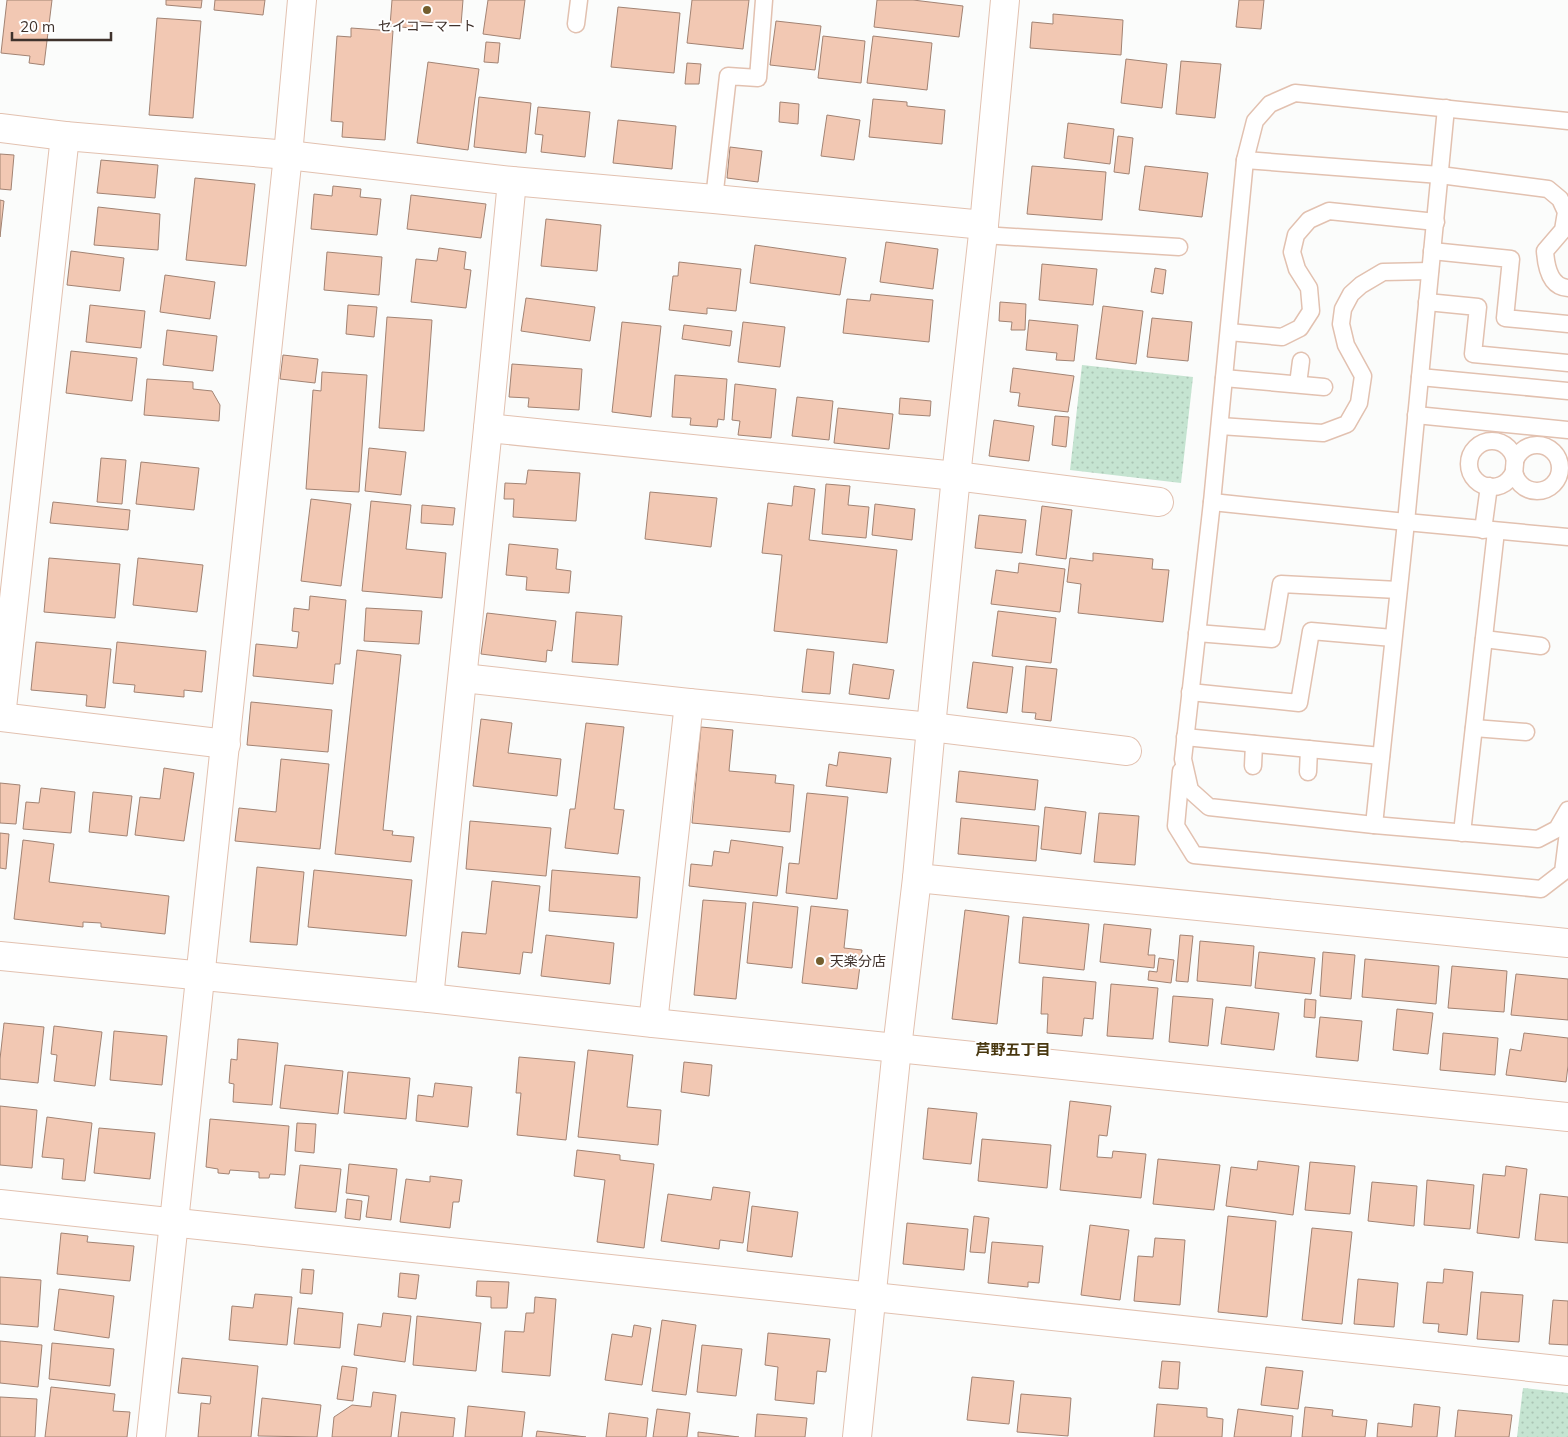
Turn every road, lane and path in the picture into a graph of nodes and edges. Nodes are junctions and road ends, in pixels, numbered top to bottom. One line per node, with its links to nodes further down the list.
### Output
1 (302, 0): 10 (street)
2 (579, 0): 5 (lane)
3 (764, 0): 14 (lane)
4 (1005, 0): 16 (street)
5 (576, 24)
6 (1446, 108): 7 (lane); 11 (lane); 12 (lane)
7 (1568, 121)
8 (0, 128): 9 (street)
9 (66, 136): 10 (street); 52 (street)
10 (288, 155): 13 (street); 57 (street)
11 (1246, 160): 12 (lane); 23 (lane)
12 (1440, 175): 15 (lane); 20 (lane)
13 (512, 181): 14 (street); 33 (street)
14 (714, 198): 16 (street)
15 (1436, 222): 18 (lane); 23 (lane)
16 (983, 230): 17 (lane); 37 (street)
17 (1178, 247)
18 (1432, 251): 19 (lane); 22 (lane)
19 (1430, 271): 21 (lane); 32 (lane)
20 (1568, 288)
21 (1428, 302): 25 (lane); 26 (lane)
22 (1568, 324)
23 (1229, 332): 27 (lane)
24 (1301, 361): 28 (lane)
25 (1568, 363)
26 (1420, 377): 30 (lane); 31 (lane)
27 (1224, 378): 28 (lane); 32 (lane)
28 (1298, 384): 29 (lane)
29 (1324, 387)
30 (1568, 392)
31 (1416, 415): 34 (lane); 41 (lane)
32 (1220, 426): 40 (lane)
33 (488, 428): 37 (street); 49 (street)
34 (1568, 430)
35 (1514, 466): 36 (lane); 36 (lane); 38 (lane); 38 (lane)
36 (1564, 472)
37 (956, 476): 39 (street); 53 (street)
38 (1489, 486): 42 (lane)
39 (1159, 502)
40 (1212, 502): 41 (lane); 45 (lane)
41 (1406, 522): 42 (lane); 44 (lane)
42 (1490, 530): 43 (lane); 47 (lane)
43 (1568, 538)
44 (1398, 590): 45 (lane); 46 (lane)
45 (1197, 633): 50 (lane)
46 (1393, 638): 50 (lane); 61 (lane)
47 (1484, 639): 48 (lane); 54 (lane)
48 (1541, 646)
49 (463, 678): 51 (street); 73 (street)
50 (1190, 692): 56 (lane)
51 (689, 703): 53 (street); 74 (street)
52 (0, 717): 57 (street)
53 (931, 726): 60 (street); 69 (street)
54 (1474, 728): 55 (lane); 68 (lane)
55 (1526, 732)
56 (1185, 737): 58 (lane); 62 (lane)
57 (226, 744): 72 (street)
58 (1254, 744): 59 (lane); 63 (lane)
59 (1309, 749): 61 (lane); 64 (lane)
60 (1127, 751)
61 (1381, 756): 66 (lane)
62 (1182, 759): 66 (lane); 67 (lane)
63 (1253, 766)
64 (1308, 772)
65 (1568, 810): 68 (lane)
66 (1374, 825): 68 (lane)
67 (1568, 832)
68 (1462, 833)
69 (917, 878): 70 (street); 75 (street)
70 (1568, 943)
71 (0, 956): 72 (street)
72 (200, 975): 73 (street); 78 (street)
73 (429, 998): 74 (street)
74 (653, 1023): 75 (street)
75 (897, 1048): 76 (street); 79 (street)
76 (1568, 1117)
77 (0, 1204): 78 (street)
78 (175, 1223): 79 (street); 81 (street)
79 (871, 1298): 80 (street); 82 (street)
80 (1568, 1371)
81 (151, 1437)
82 (857, 1437)

